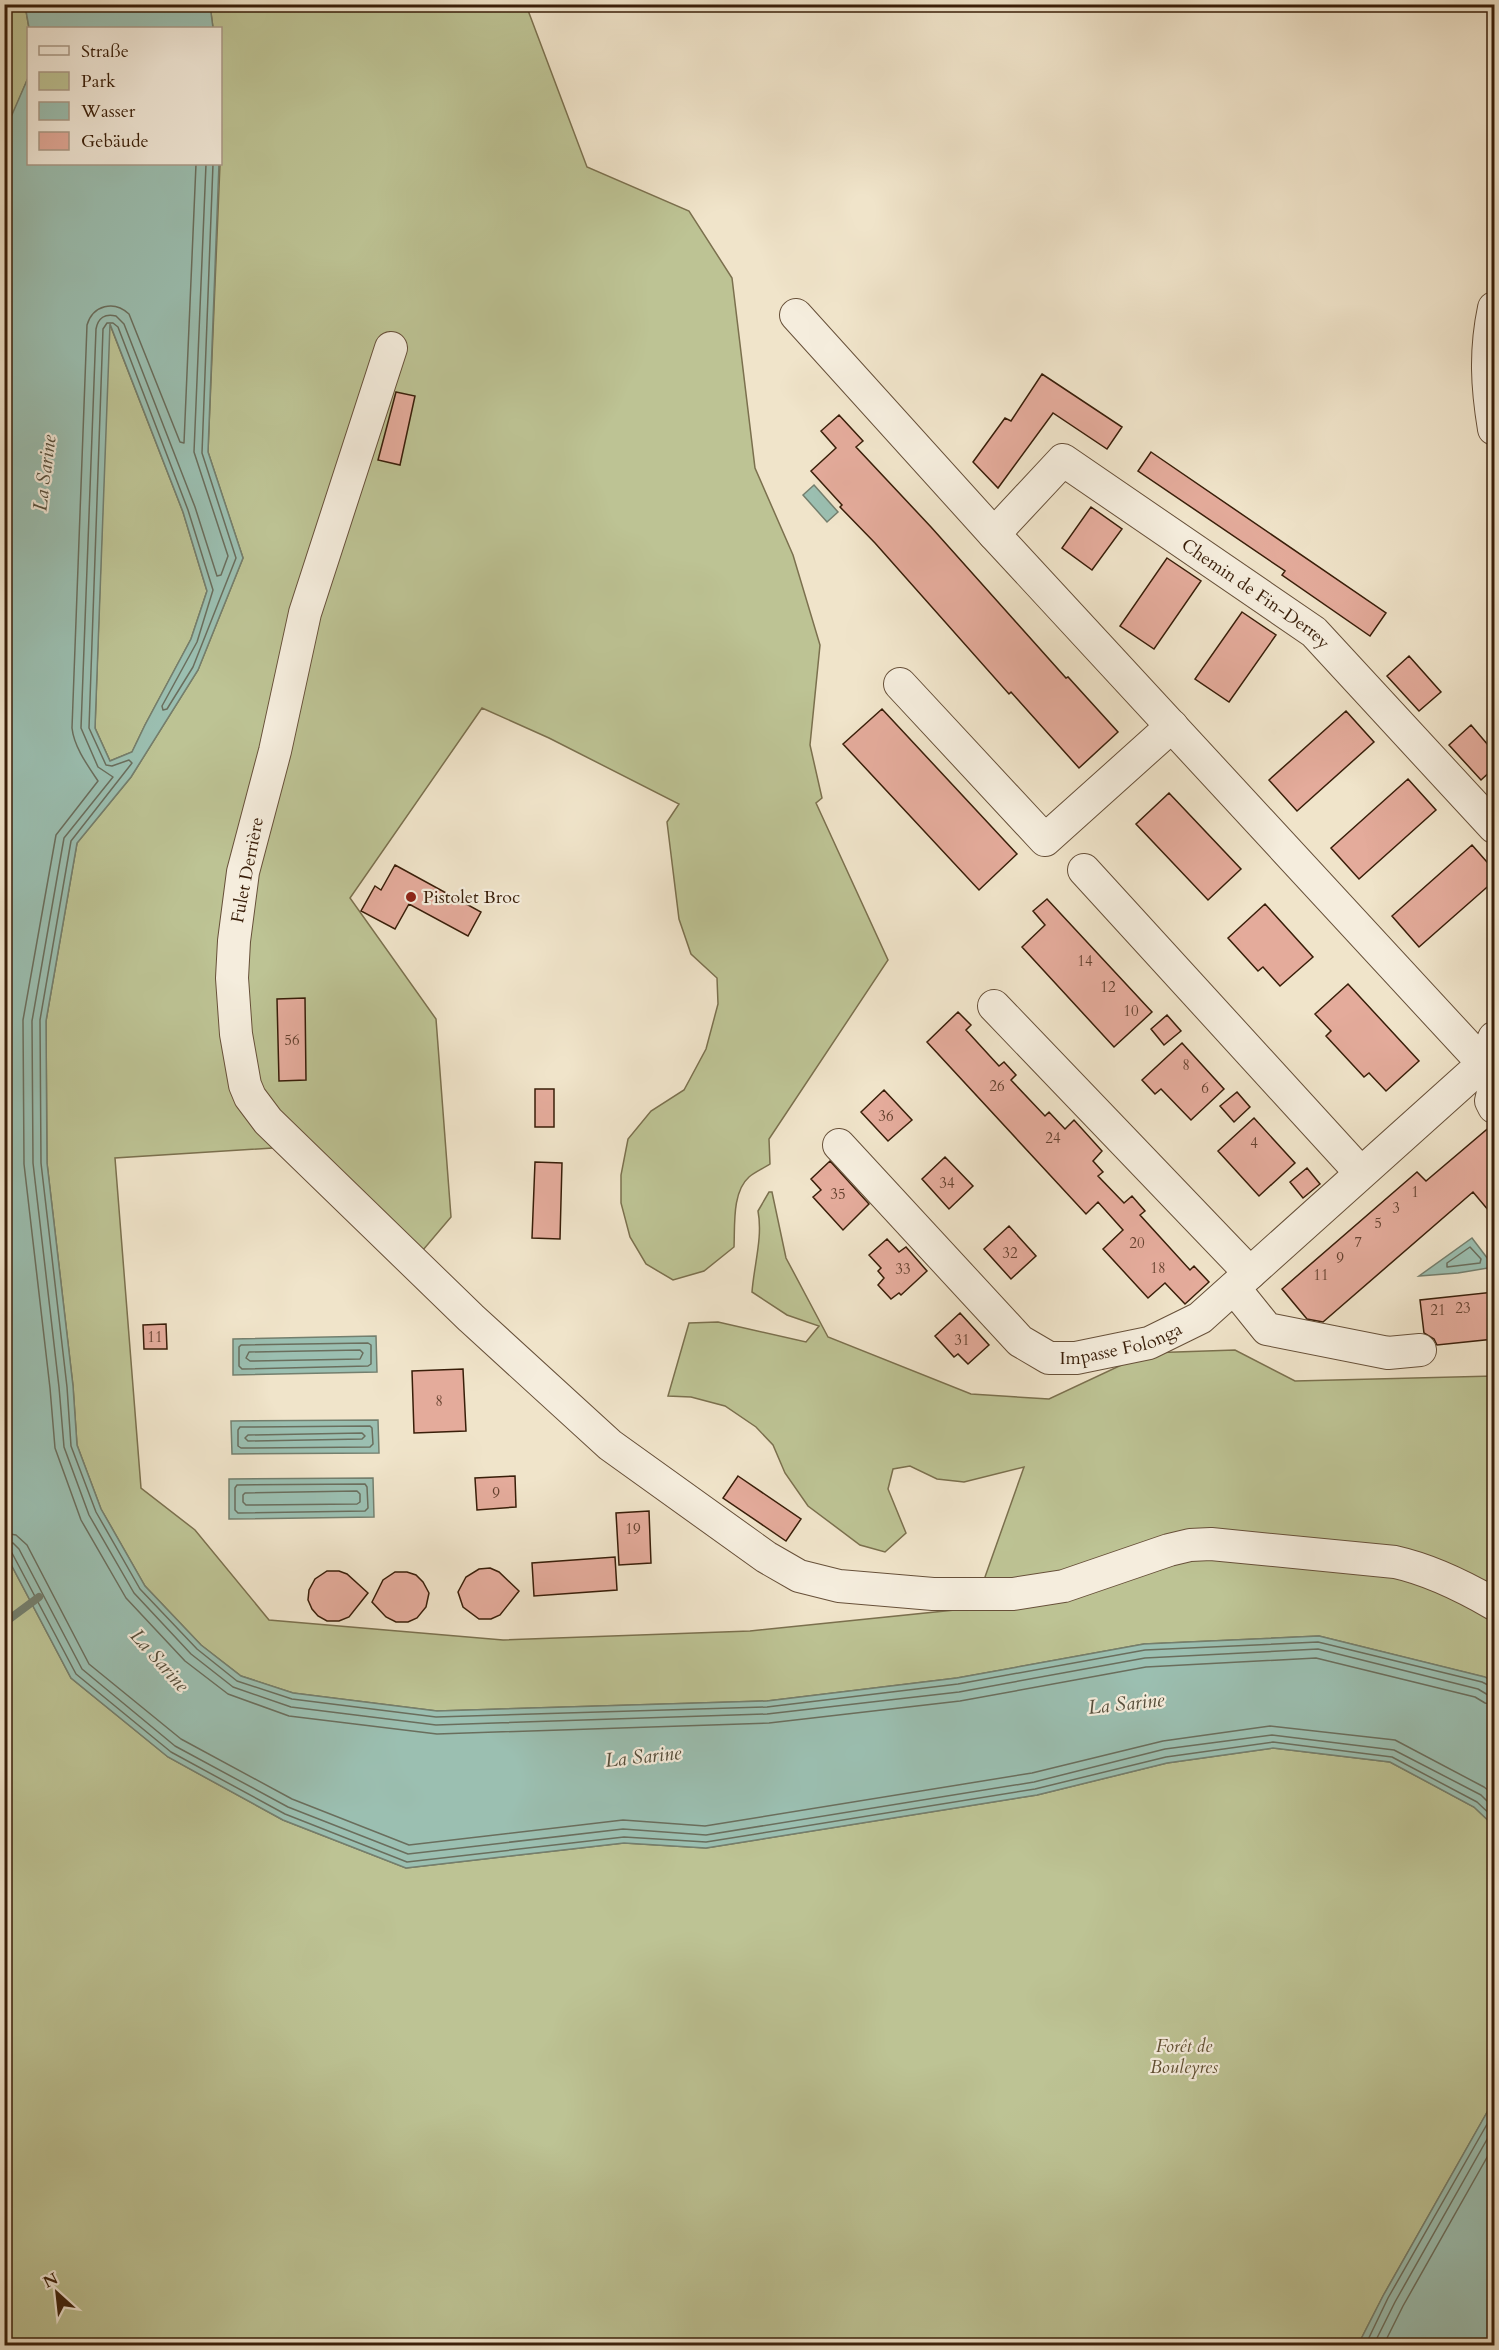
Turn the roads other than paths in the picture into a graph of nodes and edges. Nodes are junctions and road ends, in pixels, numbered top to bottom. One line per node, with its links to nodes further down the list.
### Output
1 (1494, 308): 4 (street)
2 (796, 315): 5 (street)
3 (391, 348): 17 (street, Fulet Derrière)
4 (1494, 429)
5 (994, 534): 7 (street); 8 (street, Chemin de Fin-Derrey)
6 (900, 684): 7 (street)
7 (1172, 726): 11 (street)
8 (1494, 827)
9 (1084, 870): 14 (street)
10 (994, 1006): 15 (street)
11 (1492, 1066): 12 (street); 14 (street, Impasse Folonga)
12 (1494, 1107)
13 (839, 1145): 15 (street, Impasse Folonga)
14 (1360, 1172): 15 (street, Impasse Folonga)
15 (1242, 1281): 16 (street)
16 (1419, 1350)
17 (1494, 1604)

